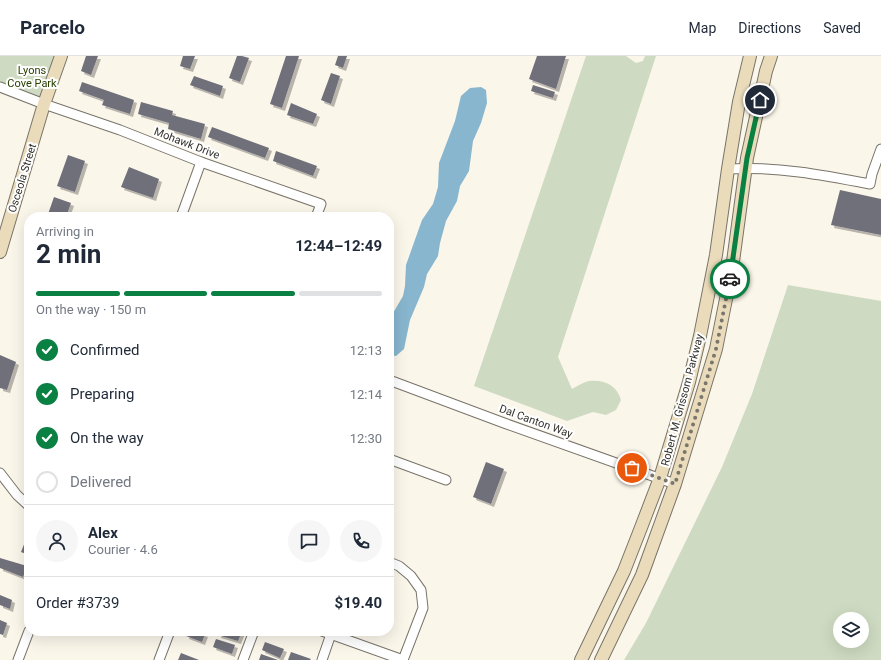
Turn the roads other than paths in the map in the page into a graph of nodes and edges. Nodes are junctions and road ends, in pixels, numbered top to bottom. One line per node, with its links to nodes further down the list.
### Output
1 (61, 56): 5 (main road, Osceola Street)
2 (750, 56): 9 (main road, Robert M. Grissom Parkway)
3 (771, 56): 8 (main road, Robert M. Grissom Parkway)
4 (0, 87): 5 (street, Mohawk Drive)
5 (44, 104): 7 (street, Mohawk Drive); 12 (main road, Osceola Street)
6 (881, 149): 8 (street)
7 (201, 162): 10 (street); 11 (street, Mohawk Drive)
8 (746, 168): 9 (street); 18 (main road, Robert M. Grissom Parkway)
9 (728, 169): 16 (main road, Robert M. Grissom Parkway)
10 (183, 212)
11 (318, 212)
12 (0, 252)
13 (394, 382): 16 (street, Dal Canton Way)
14 (394, 461): 17 (street)
15 (0, 473): 19 (street)
16 (660, 478): 18 (street, Dal Canton Way); 31 (main road, Robert M. Grissom Parkway)
17 (446, 480)
18 (675, 484): 32 (main road, Robert M. Grissom Parkway)
19 (24, 501)
20 (394, 564): 30 (street)
21 (27, 636): 26 (street)
22 (168, 636): 27 (street)
23 (252, 636): 28 (street)
24 (330, 636): 29 (street)
25 (337, 636): 30 (street)
26 (18, 660)
27 (159, 660)
28 (243, 660)
29 (322, 660)
30 (403, 660)
31 (581, 660)
32 (601, 660)

